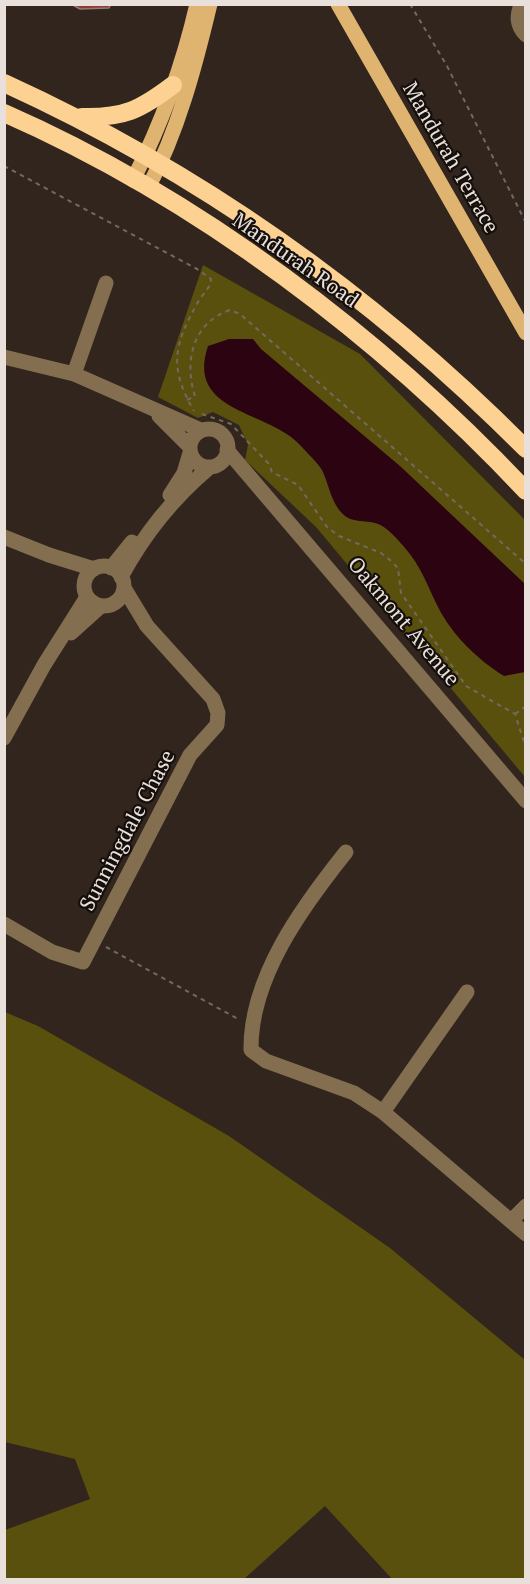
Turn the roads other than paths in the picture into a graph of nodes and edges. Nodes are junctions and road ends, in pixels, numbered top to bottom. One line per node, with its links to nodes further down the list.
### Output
1 (197, 4): 7 (main road)
2 (210, 4): 10 (main road)
3 (338, 4): 13 (main road, Mandurah Terrace)
4 (521, 4): 5 (street)
5 (525, 34)
6 (4, 82): 9 (highway, Mandurah Road)
7 (173, 85): 9 (highway); 10 (main road)
8 (4, 114): 11 (highway, Mandurah Road)
9 (80, 117): 10 (highway, Mandurah Road)
10 (154, 158): 11 (main road); 18 (highway, Mandurah Road)
11 (140, 184): 23 (highway, Mandurah Road)
12 (106, 283): 15 (street)
13 (525, 333)
14 (4, 357): 15 (street)
15 (74, 374): 16 (street)
16 (155, 411): 17 (street); 19 (street)
17 (201, 430): 19 (street); 20 (street)
18 (525, 449)
19 (190, 450): 21 (street); 27 (street)
20 (227, 450): 21 (street); 22 (street, Oakmont Avenue)
21 (213, 466): 22 (street); 27 (street)
22 (246, 472): 33 (street, Oakmont Avenue)
23 (525, 491)
24 (4, 537): 25 (street)
25 (49, 555): 26 (street); 28 (street)
26 (94, 569): 27 (street); 28 (street)
27 (119, 578): 29 (street); 30 (street, Sunningdale Chase)
28 (86, 589): 29 (street, Sunningdale Chase); 31 (street)
29 (107, 605): 30 (street, Sunningdale Chase); 31 (street)
30 (147, 626): 35 (street, Sunningdale Chase)
31 (59, 643): 32 (street)
32 (4, 738)
33 (525, 801)
34 (346, 852): 37 (street)
35 (4, 924)
36 (467, 992): 37 (street)
37 (383, 1112): 39 (street)
38 (525, 1206): 39 (street)
39 (511, 1221): 40 (street)
40 (525, 1234)

